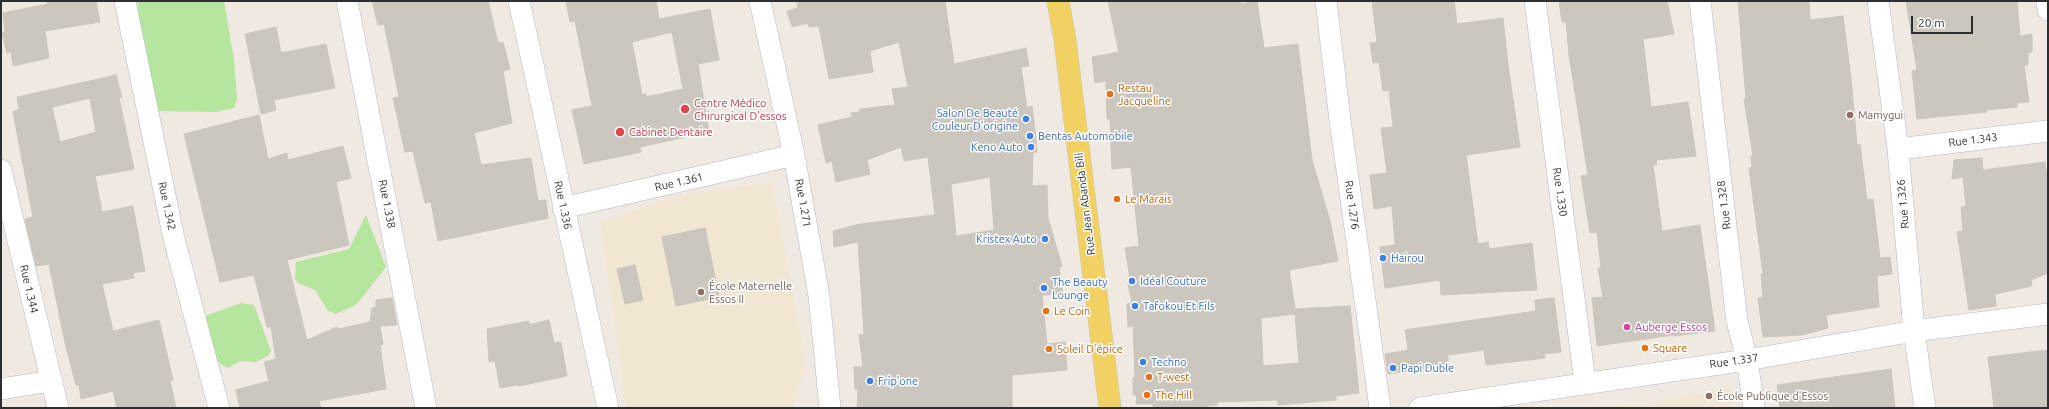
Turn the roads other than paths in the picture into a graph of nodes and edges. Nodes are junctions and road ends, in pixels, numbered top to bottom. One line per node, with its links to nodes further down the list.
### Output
1 (125, 1): 24 (street, Rue 1.342)
2 (348, 1): 25 (street, Rue 1.338)
3 (520, 1): 16 (street, Rue 1.336)
4 (760, 1): 14 (street, Rue 1.271)
5 (1058, 1): 28 (main road, Rue Jean Abanda Bili)
6 (1326, 1): 29 (street, Rue 1.276)
7 (1535, 1): 21 (street, Rue 1.330)
8 (1700, 1): 19 (street, Rue 1.328)
9 (1878, 1): 13 (street, Rue 1.326)
10 (2047, 1): 11 (street)
11 (2048, 10)
12 (2048, 131): 13 (street, Rue 1.343)
13 (1898, 148): 18 (street, Rue 1.326)
14 (794, 155): 16 (street, Rue 1.361); 27 (street, Rue 1.271)
15 (1, 170): 20 (street, Rue 1.344)
16 (563, 208): 26 (street, Rue 1.336)
17 (2048, 314): 18 (street, Rue 1.337)
18 (1914, 331): 19 (street, Rue 1.337); 32 (street, Rue 1.326)
19 (1747, 360): 21 (street, Rue 1.337); 31 (street, Rue 1.328)
20 (51, 380): 22 (street); 23 (street, Rue 1.344)
21 (1585, 382): 30 (street, Rue 1.337)
22 (1, 389)
23 (58, 408)
24 (219, 408)
25 (426, 408)
26 (608, 408)
27 (830, 408)
28 (1110, 408)
29 (1380, 408)
30 (1420, 408)
31 (1754, 408)
32 (1925, 408)

